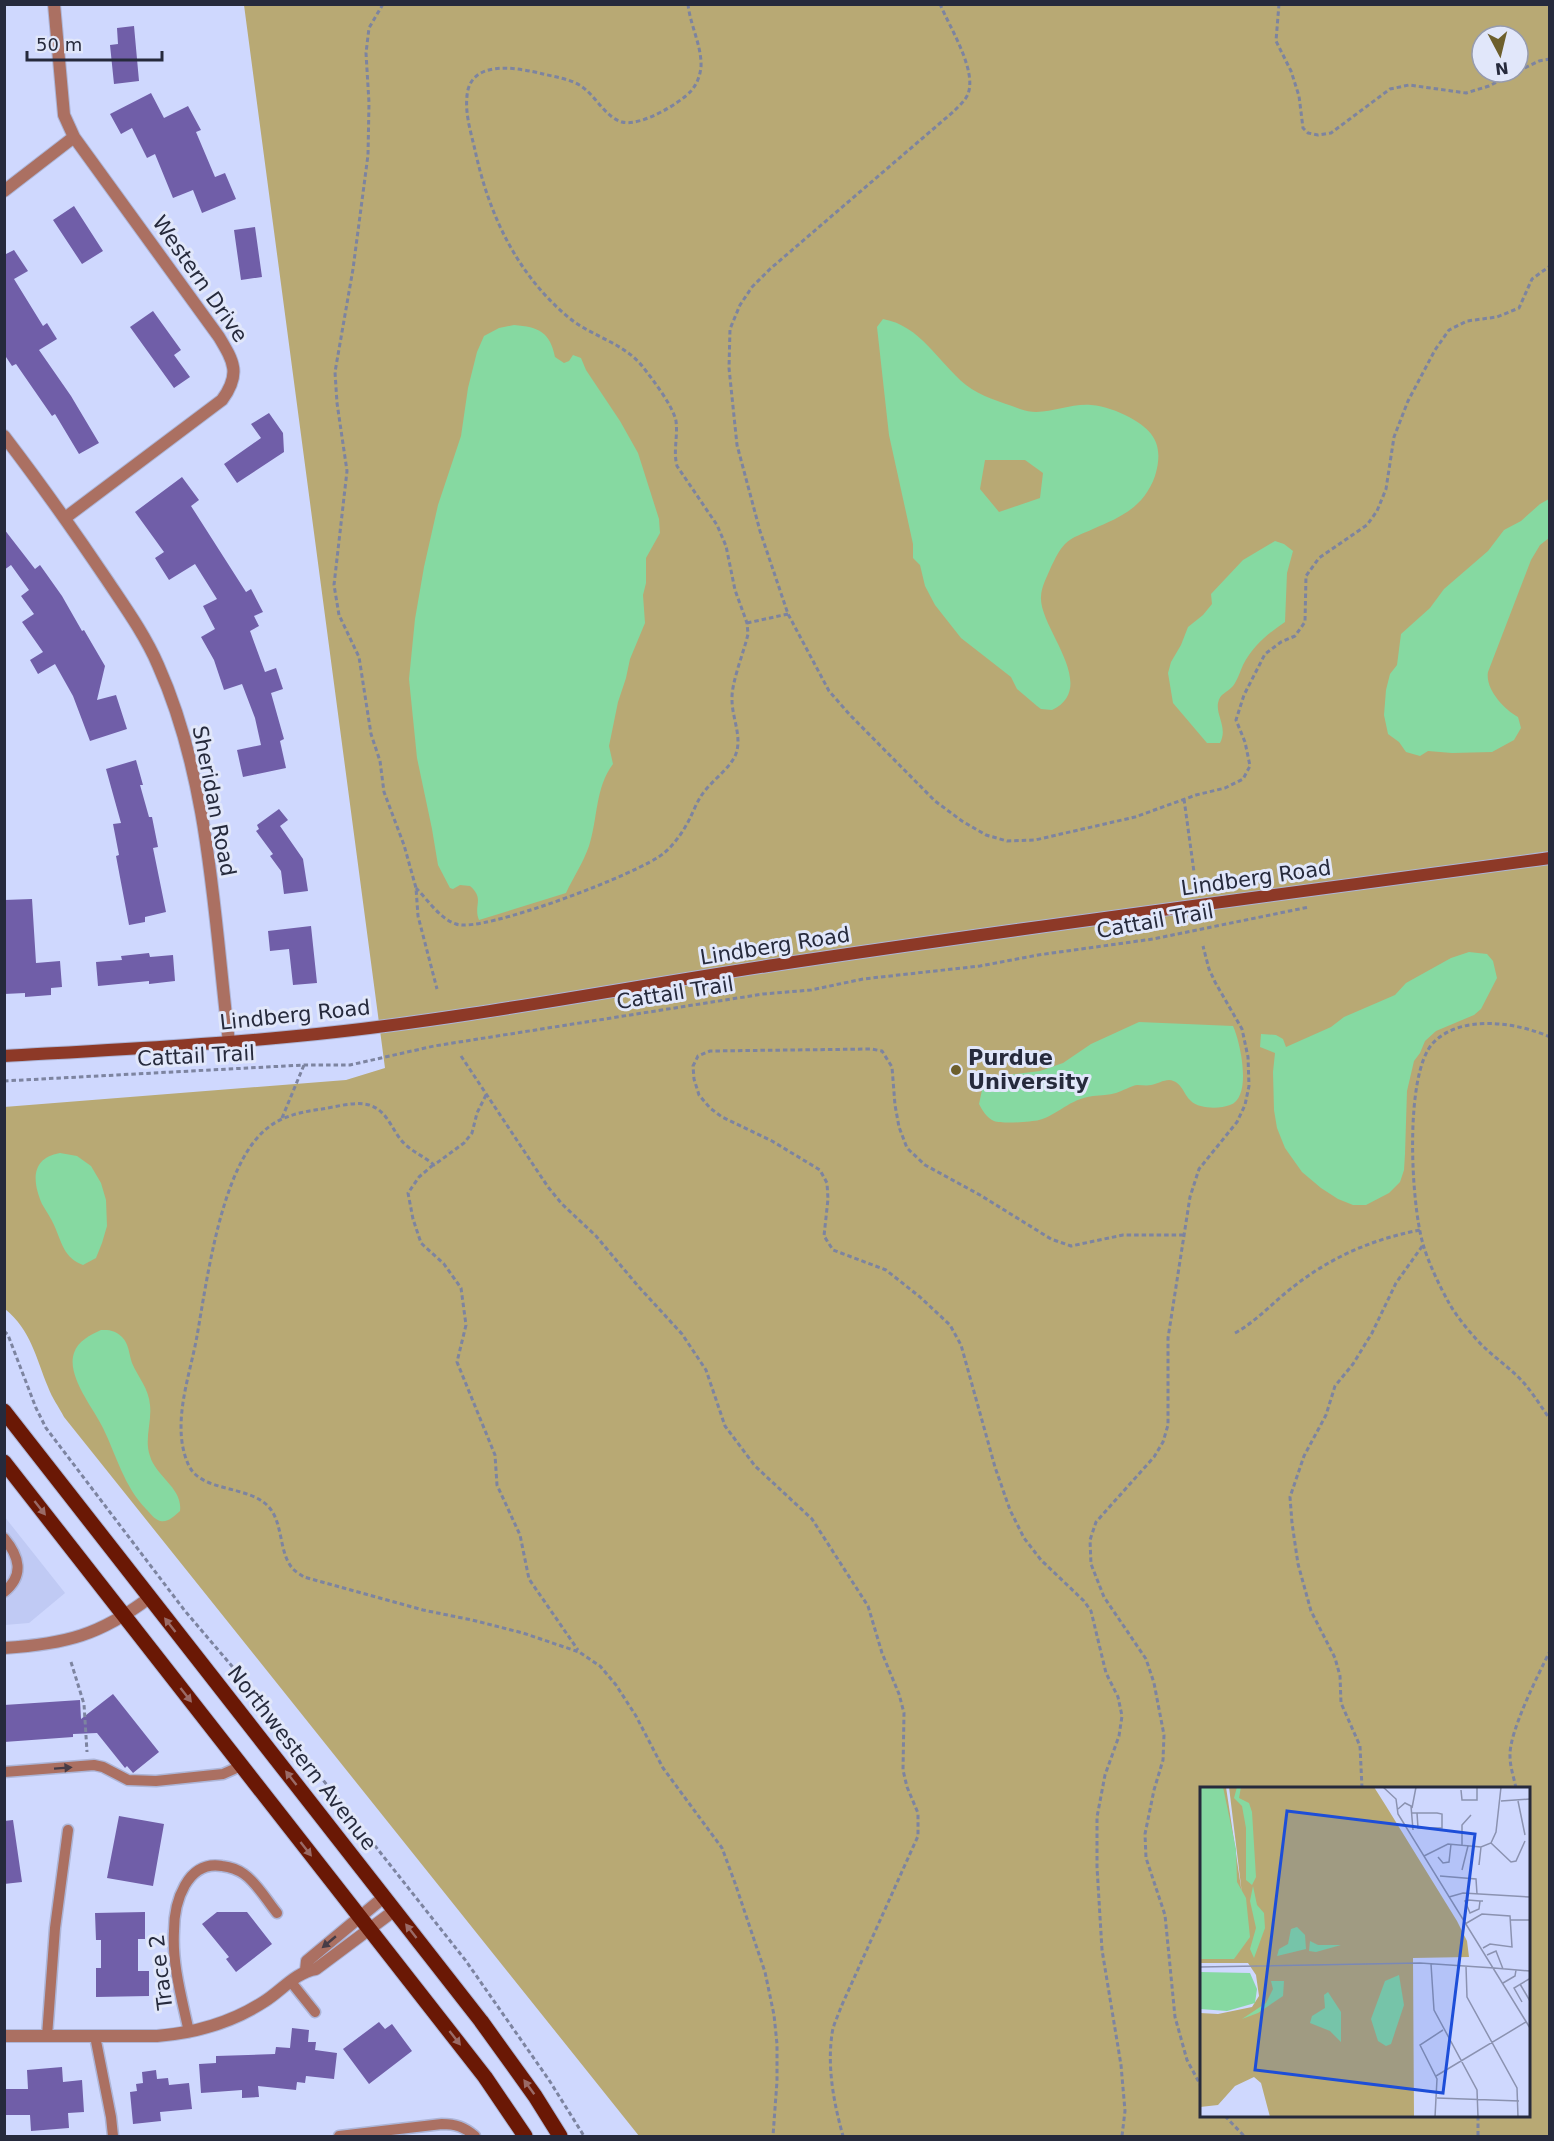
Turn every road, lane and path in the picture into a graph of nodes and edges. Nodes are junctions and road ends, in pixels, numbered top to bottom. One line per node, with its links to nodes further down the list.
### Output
1 (54, 4): 9 (street, Western Drive)
2 (383, 4): 19 (path)
3 (688, 4): 15 (path)
4 (940, 4): 14 (path)
5 (1279, 4): 8 (path)
6 (1550, 59): 7 (path)
7 (1530, 66)
8 (1493, 84)
9 (74, 137): 10 (street); 13 (street, Western Drive)
10 (4, 191)
11 (1550, 266): 16 (path)
12 (4, 436): 13 (street, Sheridan Road)
13 (65, 518): 24 (street, Sheridan Road)
14 (788, 614): 15 (path); 16 (path)
15 (747, 623): 19 (path)
16 (1184, 799): 18 (path)
17 (1550, 858): 24 (main road, Lindberg Road)
18 (1194, 872)
19 (416, 888): 22 (path)
20 (1314, 906): 27 (path, Cattail Trail)
21 (1203, 946): 33 (path)
22 (437, 988)
23 (1550, 1037): 32 (path)
24 (229, 1042): 25 (main road, Lindberg Road)
25 (4, 1056)
26 (461, 1056): 29 (path)
27 (304, 1065): 28 (path, Cattail Trail); 30 (path)
28 (4, 1081)
29 (486, 1095): 31 (path); 76 (path)
30 (282, 1118): 31 (path); 46 (path)
31 (434, 1165): 46 (path)
32 (1420, 1230): 34 (path); 36 (path)
33 (1184, 1235): 66 (path); 77 (path)
34 (1423, 1245): 38 (path); 51 (path)
35 (4, 1331): 74 (path)
36 (1234, 1333)
37 (4, 1412): 42 (main road, Northwestern Avenue)
38 (1550, 1419)
39 (4, 1462): 43 (main road, one-way to 43)
40 (4, 1538): 41 (lane)
41 (4, 1592)
42 (149, 1598): 43 (street); 54 (main road, Northwestern Avenue, one-way to 42)
43 (125, 1616): 44 (street); 49 (main road, one-way to 49)
44 (4, 1648)
45 (1550, 1651): 52 (path)
46 (579, 1652): 75 (path)
47 (71, 1662): 48 (path)
48 (88, 1766): 49 (lane); 50 (lane, one-way to 48)
49 (241, 1766): 57 (main road, one-way to 57)
50 (4, 1772)
51 (1362, 1787)
52 (1516, 1787)
53 (68, 1830): 64 (lane)
54 (384, 1896): 55 (main road, Northwestern Avenue); 57 (street)
55 (395, 1910): 58 (street); 73 (main road, Northwestern Avenue, one-way to 55)
56 (277, 1913): 62 (lane, Trace 2)
57 (359, 1916): 58 (main road); 59 (street, one-way to 59)
58 (370, 1929): 59 (street); 72 (main road, one-way to 72)
59 (306, 1970): 60 (street)
60 (291, 1982): 61 (lane); 62 (street)
61 (315, 2012)
62 (189, 2032): 65 (street)
63 (4, 2036): 64 (street)
64 (47, 2036): 65 (street)
65 (95, 2037): 69 (lane)
66 (1200, 2084)
67 (1227, 2117): 78 (path)
68 (1478, 2117): 79 (path)
69 (113, 2136)
70 (339, 2136): 71 (lane)
71 (475, 2136)
72 (525, 2136)
73 (560, 2136)
74 (584, 2136)
75 (773, 2136)
76 (843, 2136)
77 (1122, 2136)
78 (1244, 2136)
79 (1478, 2136)

